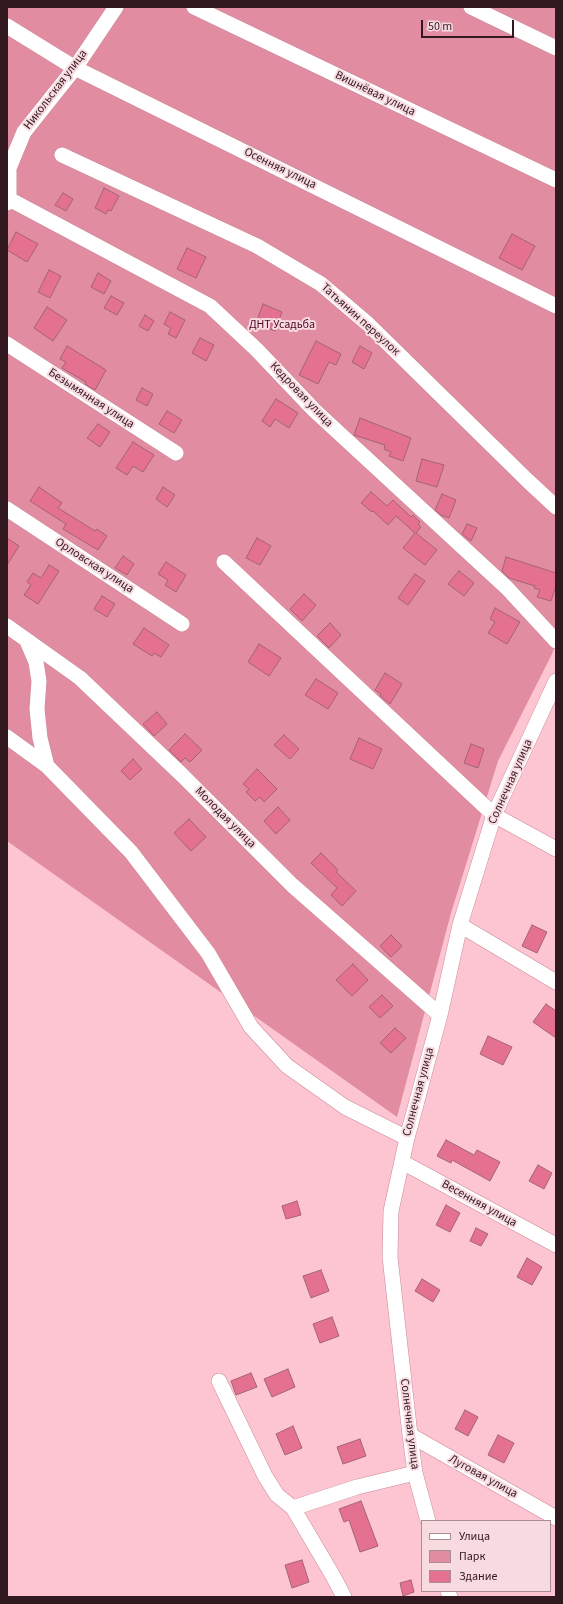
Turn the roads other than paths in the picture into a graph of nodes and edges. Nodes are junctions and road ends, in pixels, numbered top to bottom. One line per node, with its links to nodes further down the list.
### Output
1 (116, 7): 6 (street, Никольская улица)
2 (194, 7): 9 (street, Вишнёвая улица)
3 (471, 7): 5 (street)
4 (7, 26): 6 (street, Осенняя улица)
5 (556, 48)
6 (75, 68): 8 (street, Никольская улица); 11 (street, Осенняя улица)
7 (62, 155): 14 (street, Татьянин переулок)
8 (8, 167): 10 (street, Никольская улица)
9 (556, 180)
10 (8, 201): 20 (street, Кедровая улица)
11 (556, 306)
12 (7, 344): 13 (street, Безымянная улица)
13 (176, 453)
14 (556, 507)
15 (7, 509): 17 (street, Орловская улица)
16 (224, 562): 25 (street)
17 (182, 624)
18 (7, 626): 19 (street, Молодая улица)
19 (26, 640): 24 (street); 29 (street, Молодая улица)
20 (556, 641)
21 (556, 680): 22 (street, Солнечная улица)
22 (553, 699): 25 (street, Солнечная улица)
23 (7, 737): 24 (street)
24 (47, 766): 30 (street)
25 (494, 815): 26 (street); 27 (street, Солнечная улица)
26 (556, 850)
27 (460, 925): 28 (street); 29 (street, Солнечная улица)
28 (556, 982)
29 (440, 1015): 30 (street, Солнечная улица)
30 (407, 1138): 31 (street, Солнечная улица)
31 (402, 1162): 32 (street, Весенняя улица); 34 (street, Солнечная улица)
32 (556, 1245)
33 (219, 1381): 36 (street)
34 (410, 1435): 35 (street, Солнечная улица); 37 (street, Луговая улица)
35 (415, 1473): 36 (street); 38 (street, Солнечная улица)
36 (293, 1508): 39 (street)
37 (556, 1518)
38 (428, 1520)
39 (344, 1597)

